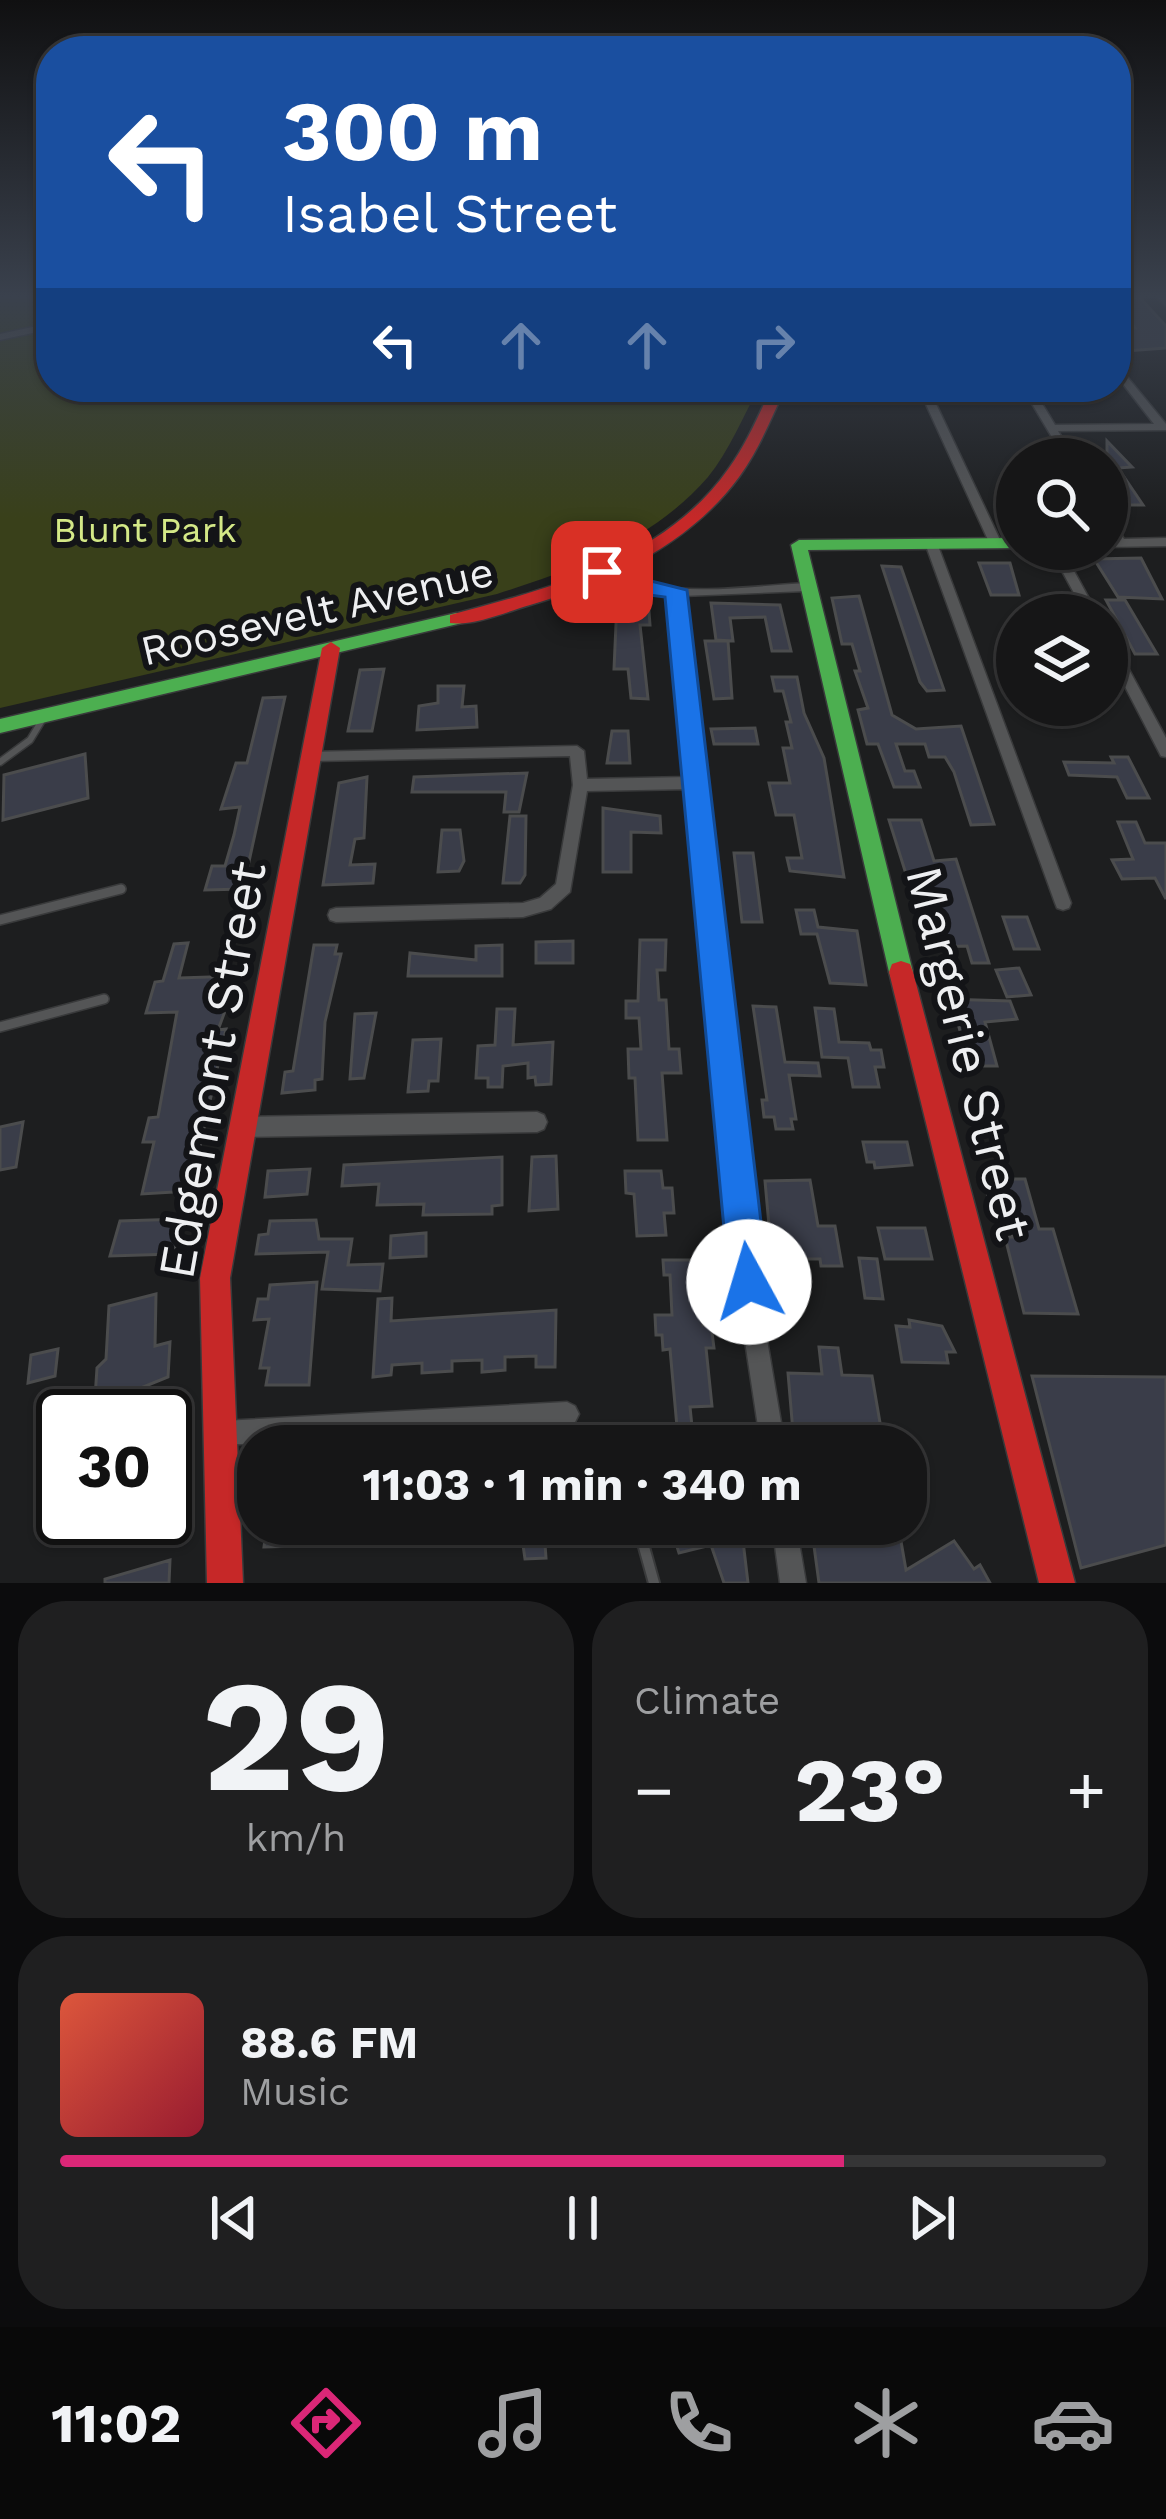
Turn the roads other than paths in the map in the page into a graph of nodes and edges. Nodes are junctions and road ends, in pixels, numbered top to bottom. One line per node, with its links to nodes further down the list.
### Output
1 (1131, 388): 5 (street)
2 (772, 402): 13 (street, Roosevelt Avenue)
3 (931, 402): 8 (street)
4 (1036, 402): 6 (street)
5 (1163, 427): 6 (street)
6 (1052, 428): 7 (street)
7 (1058, 438)
8 (996, 523)
9 (996, 542): 11 (street)
10 (1166, 542): 12 (street)
11 (931, 543): 14 (street, Margerie Street); 26 (street)
12 (1128, 543)
13 (602, 572): 15 (street); 16 (street, Roosevelt Avenue)
14 (806, 587): 15 (street); 41 (street, Margerie Street)
15 (675, 590): 23 (street)
16 (331, 648): 18 (street, Roosevelt Avenue); 21 (street, Edgemont Street)
17 (1128, 680): 20 (street)
18 (46, 715): 19 (street, Roosevelt Avenue); 22 (lane)
19 (0, 726)
20 (1166, 752)
21 (313, 756): 24 (street); 32 (street, Edgemont Street)
22 (0, 762)
23 (695, 783): 24 (street); 34 (street)
24 (580, 784): 27 (street)
25 (121, 889): 28 (lane)
26 (1063, 903)
27 (336, 915)
28 (0, 920)
29 (104, 999): 30 (lane)
30 (0, 1027)
31 (537, 1122): 32 (street)
32 (240, 1127): 35 (street, Edgemont Street)
33 (567, 1414): 35 (street)
34 (769, 1425)
35 (222, 1433): 38 (street, Edgemont Street)
36 (787, 1545): 40 (street)
37 (644, 1546): 39 (lane)
38 (225, 1583)
39 (655, 1583)
40 (793, 1583)
41 (1057, 1583)

